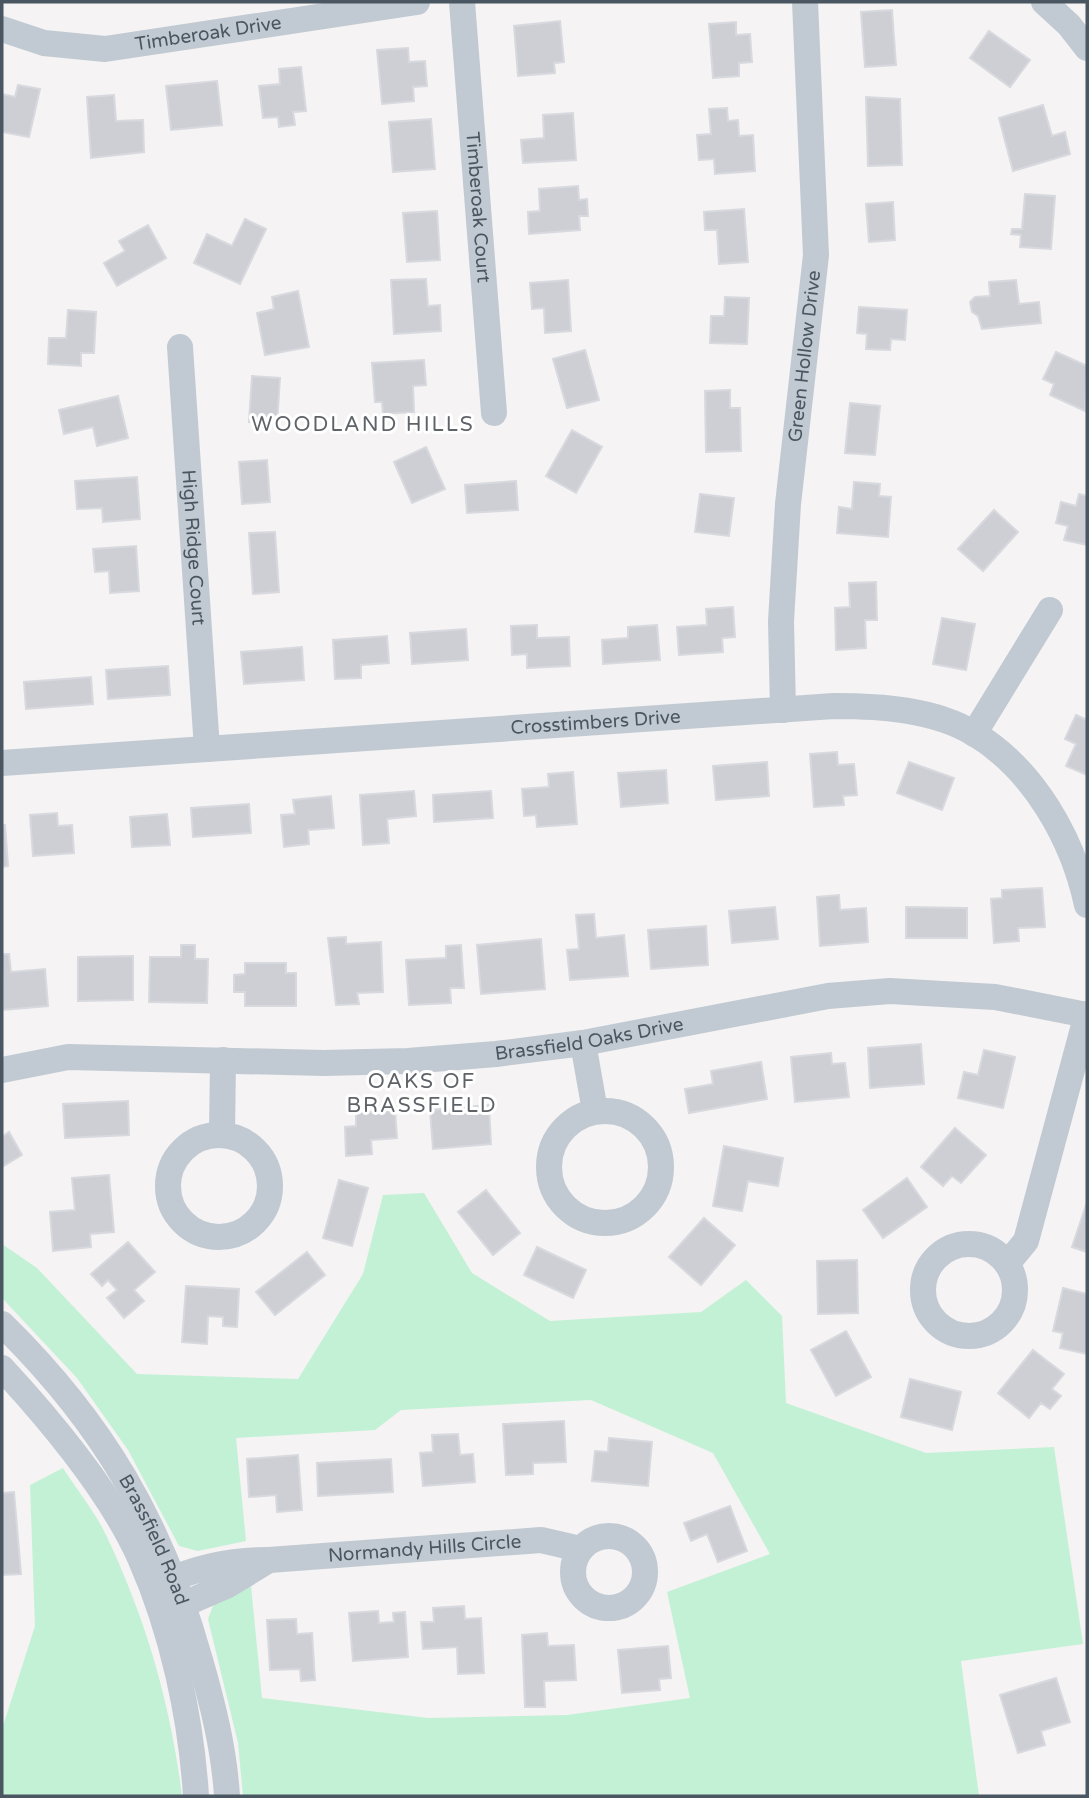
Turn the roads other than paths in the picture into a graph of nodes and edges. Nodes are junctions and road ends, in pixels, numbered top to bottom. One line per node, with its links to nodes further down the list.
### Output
1 (417, 2): 5 (street, Timberoak Drive)
2 (462, 2): 8 (street, Timberoak Court)
3 (805, 2): 10 (street, Green Hollow Drive)
4 (1044, 2): 6 (street)
5 (2, 29)
6 (1087, 48)
7 (180, 347): 12 (street, High Ridge Court)
8 (494, 413)
9 (1051, 610): 11 (street)
10 (783, 710): 11 (street, Crosstimbers Drive); 12 (street, Crosstimbers Drive)
11 (974, 734): 14 (street, Crosstimbers Drive)
12 (207, 749): 13 (street, Crosstimbers Drive)
13 (2, 763)
14 (1087, 905)
15 (1087, 1015): 16 (street, Brassfield Oaks Drive); 21 (street)
16 (583, 1043): 17 (street, Brassfield Oaks Drive); 19 (street)
17 (223, 1060): 18 (street, Brassfield Oaks Drive); 20 (street)
18 (2, 1070)
19 (595, 1111): 19 (street)
20 (222, 1135)
21 (1007, 1264)
22 (2, 1324): 26 (street, Brassfield Road)
23 (2, 1368): 26 (street, Brassfield Road)
24 (580, 1549): 25 (street, Normandy Hills Circle)
25 (269, 1560): 26 (street, Normandy Hills Circle); 27 (street, Normandy Hills Circle)
26 (163, 1583): 27 (street, Brassfield Road)
27 (172, 1609): 28 (street, Brassfield Road); 29 (street, Brassfield Road)
28 (196, 1796)
29 (227, 1796)

